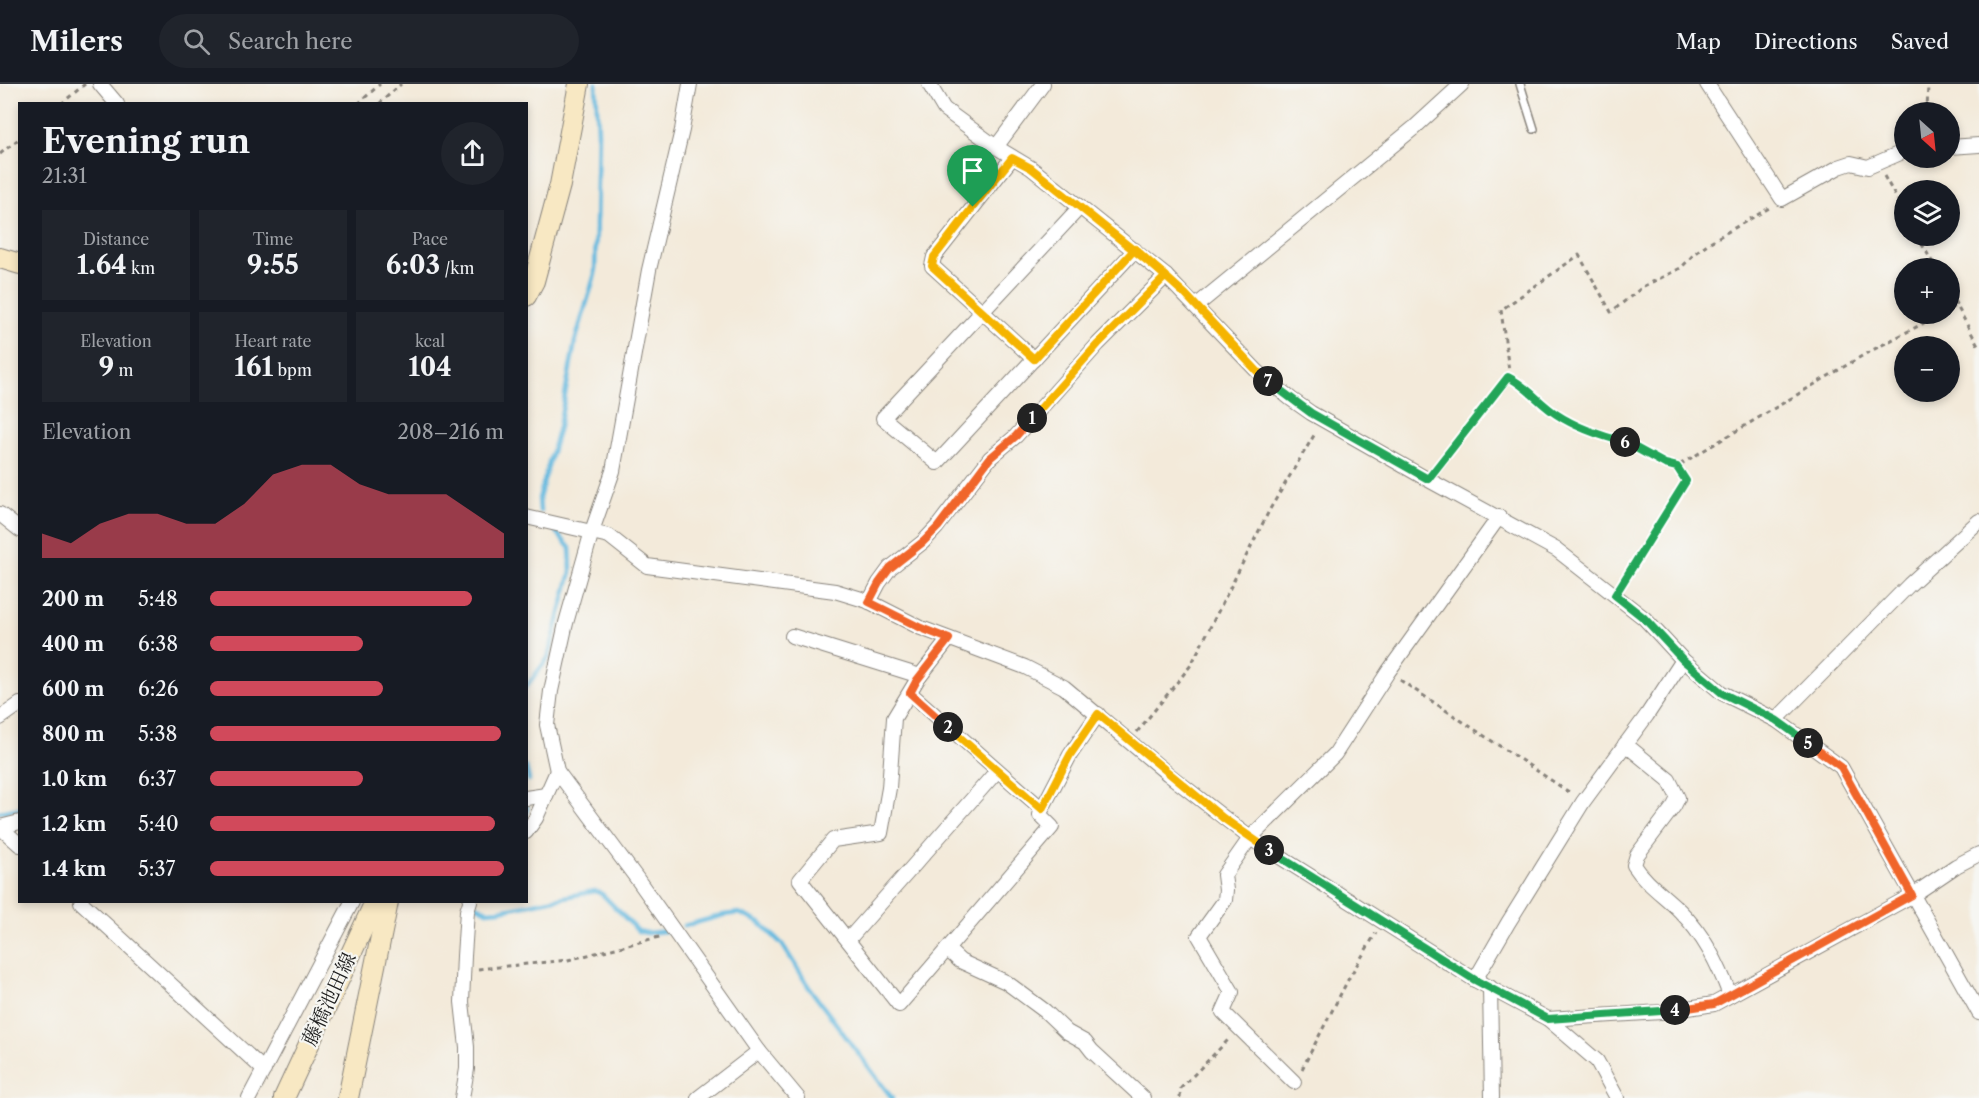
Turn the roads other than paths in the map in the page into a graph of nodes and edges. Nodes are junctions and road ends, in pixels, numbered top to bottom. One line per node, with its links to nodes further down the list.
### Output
1 (100, 84): 9 (street)
2 (579, 84): 21 (street)
3 (690, 84): 30 (street)
4 (929, 84): 13 (street)
5 (1043, 84): 13 (street)
6 (1462, 84): 22 (street)
7 (1521, 84): 10 (lane)
8 (1707, 84): 14 (street)
9 (115, 102)
10 (1534, 129)
11 (1979, 145): 12 (street)
12 (1960, 146)
13 (996, 147): 15 (street)
14 (1894, 156)
15 (1012, 158): 16 (street); 23 (street)
16 (1080, 207): 17 (street); 23 (street)
17 (1135, 249): 20 (street); 24 (street)
18 (0, 258): 19 (street)
19 (18, 263)
20 (1166, 276): 22 (street); 31 (street)
21 (528, 292)
22 (1196, 306): 27 (street)
23 (983, 311): 24 (street); 24 (street)
24 (1034, 359)
25 (0, 514): 29 (street)
26 (528, 517): 30 (street)
27 (1499, 517): 34 (street); 50 (street)
28 (1979, 521): 40 (street)
29 (18, 528)
30 (592, 531): 31 (street); 42 (street)
31 (869, 602): 33 (street)
32 (792, 636): 35 (street)
33 (949, 639): 35 (street); 38 (street)
34 (1683, 660): 40 (street); 41 (street)
35 (920, 676): 36 (street)
36 (910, 693): 43 (street); 59 (street)
37 (18, 705): 39 (street)
38 (1098, 714): 46 (street); 50 (street)
39 (0, 718)
40 (1776, 720): 53 (street)
41 (1625, 744): 61 (street); 63 (street)
42 (558, 771): 44 (street); 66 (street)
43 (997, 771): 46 (street); 59 (street)
44 (546, 795): 45 (street); 49 (street)
45 (528, 798)
46 (1042, 809): 60 (street)
47 (18, 823): 48 (street)
48 (1, 828): 51 (street)
49 (528, 828)
50 (1250, 838): 61 (street); 68 (street)
51 (18, 843)
52 (1979, 854): 53 (street)
53 (1912, 895): 63 (street); 64 (street)
54 (82, 903): 67 (street)
55 (351, 903): 67 (street)
56 (375, 903): 70 (street, 藤橋池田線)
57 (388, 903): 71 (street)
58 (470, 903): 72 (street)
59 (848, 940): 60 (street)
60 (947, 949): 75 (street)
61 (1475, 980): 62 (street)
62 (1490, 987): 65 (street); 76 (street)
63 (1730, 995): 65 (street)
64 (1979, 1012)
65 (1548, 1019): 77 (street)
66 (759, 1051): 73 (street); 74 (street)
67 (264, 1070): 69 (street)
68 (1294, 1082)
69 (249, 1098)
70 (284, 1098)
71 (348, 1098)
72 (462, 1098)
73 (698, 1098)
74 (798, 1098)
75 (1143, 1098)
76 (1492, 1098)
77 (1617, 1098)

